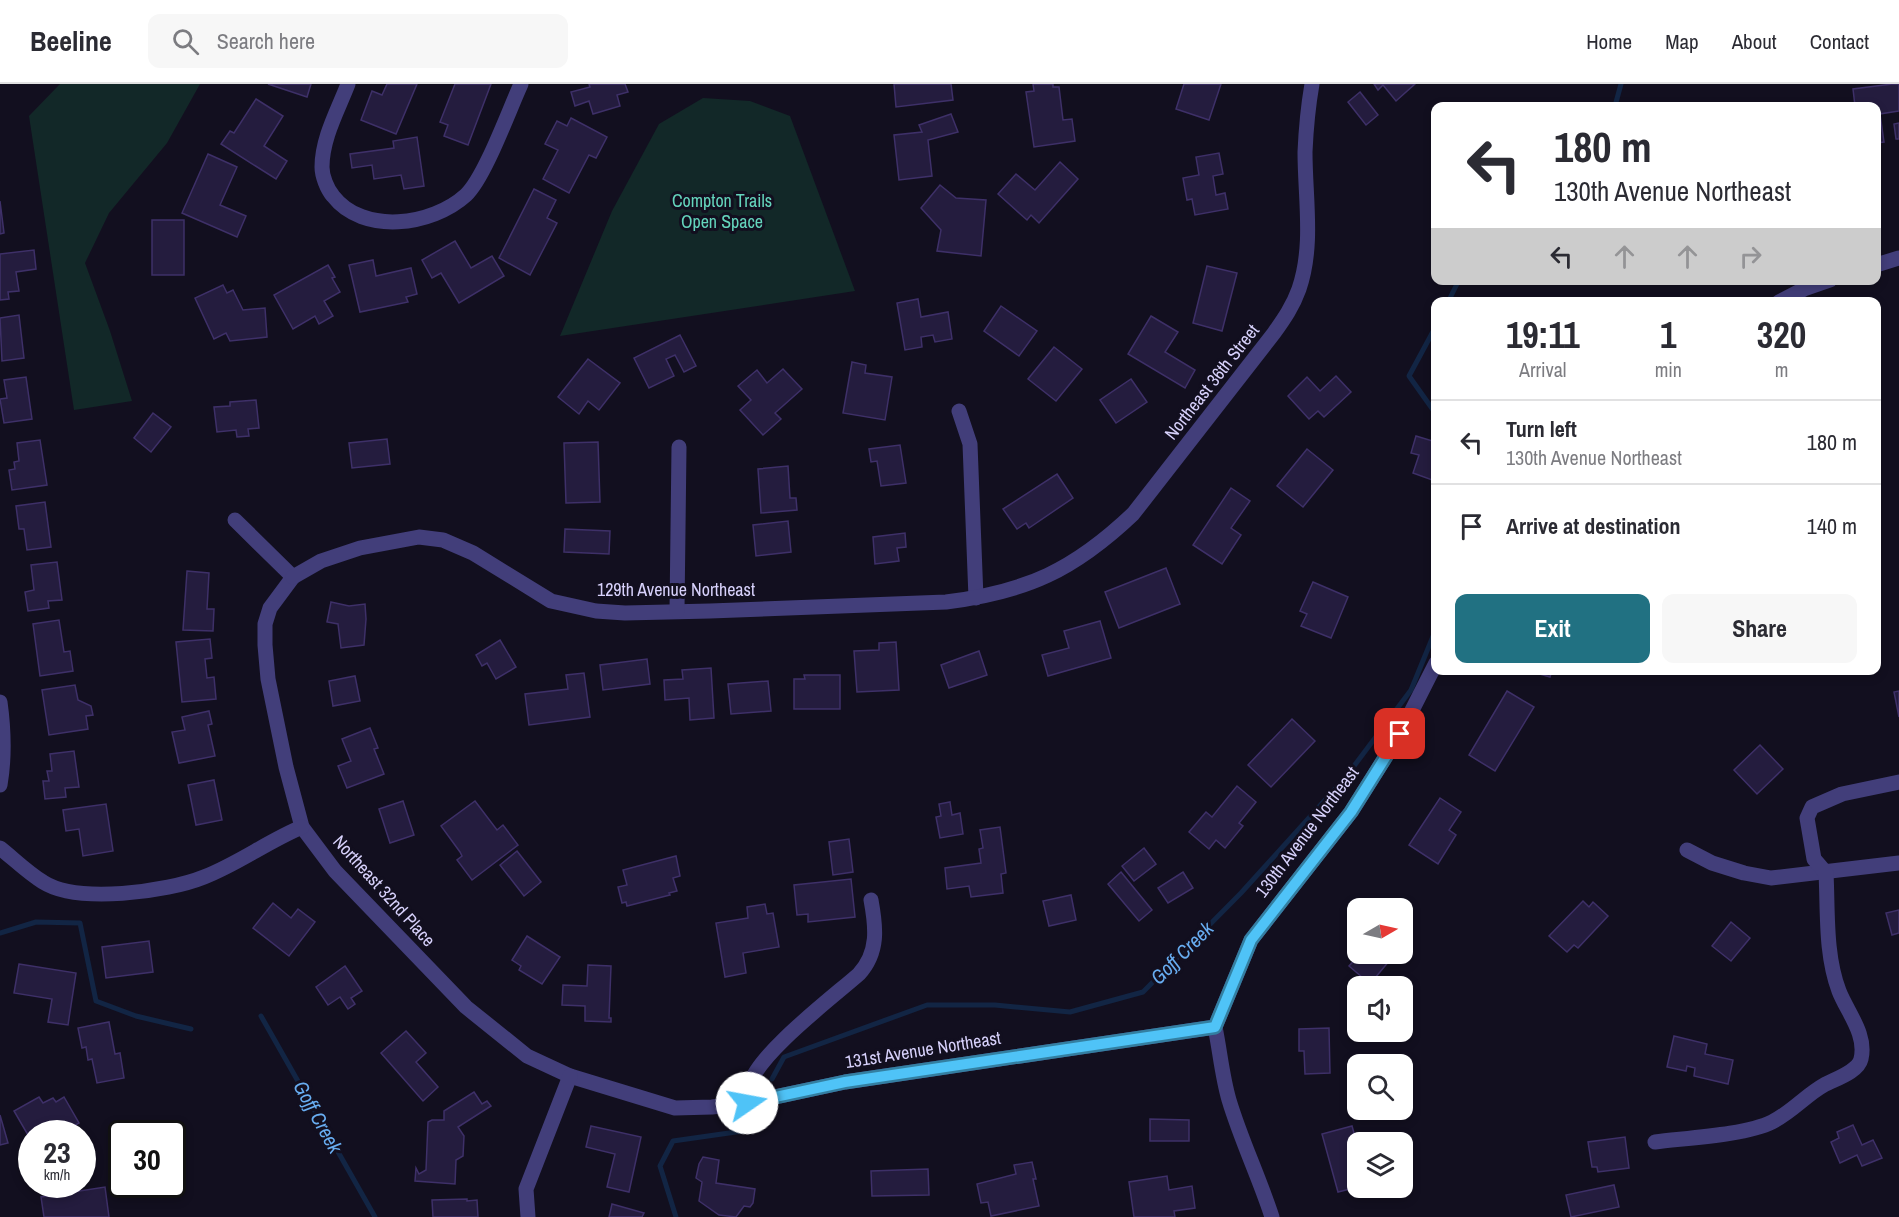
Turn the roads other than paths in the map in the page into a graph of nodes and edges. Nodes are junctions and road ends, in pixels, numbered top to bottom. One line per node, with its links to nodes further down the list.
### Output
1 (348, 84): 2 (street)
2 (521, 84)
3 (1312, 84): 12 (street, Northeast 36th Street)
4 (1899, 258): 5 (street)
5 (1881, 263)
6 (1816, 285): 7 (street)
7 (1789, 297)
8 (959, 411): 12 (street)
9 (679, 447): 13 (street)
10 (236, 520): 11 (street)
11 (293, 577): 13 (street, 129th Avenue Northeast); 18 (street, Northeast 32nd Place)
12 (976, 598): 13 (street, 129th Avenue Northeast)
13 (677, 611)
14 (1431, 673): 24 (street, 130th Avenue Northeast)
15 (0, 702): 17 (street)
16 (1899, 782): 22 (street)
17 (0, 784)
18 (302, 827): 19 (street); 25 (street, Northeast 32nd Place)
19 (0, 848)
20 (1687, 850): 22 (street)
21 (1899, 863): 22 (street)
22 (1826, 873): 27 (street)
23 (871, 900): 26 (street)
24 (1215, 1027): 26 (street, 131st Avenue Northeast); 29 (street)
25 (570, 1076): 26 (street, 131st Avenue Northeast); 28 (street)
26 (747, 1103)
27 (1655, 1142)
28 (528, 1217)
29 (1272, 1217)

